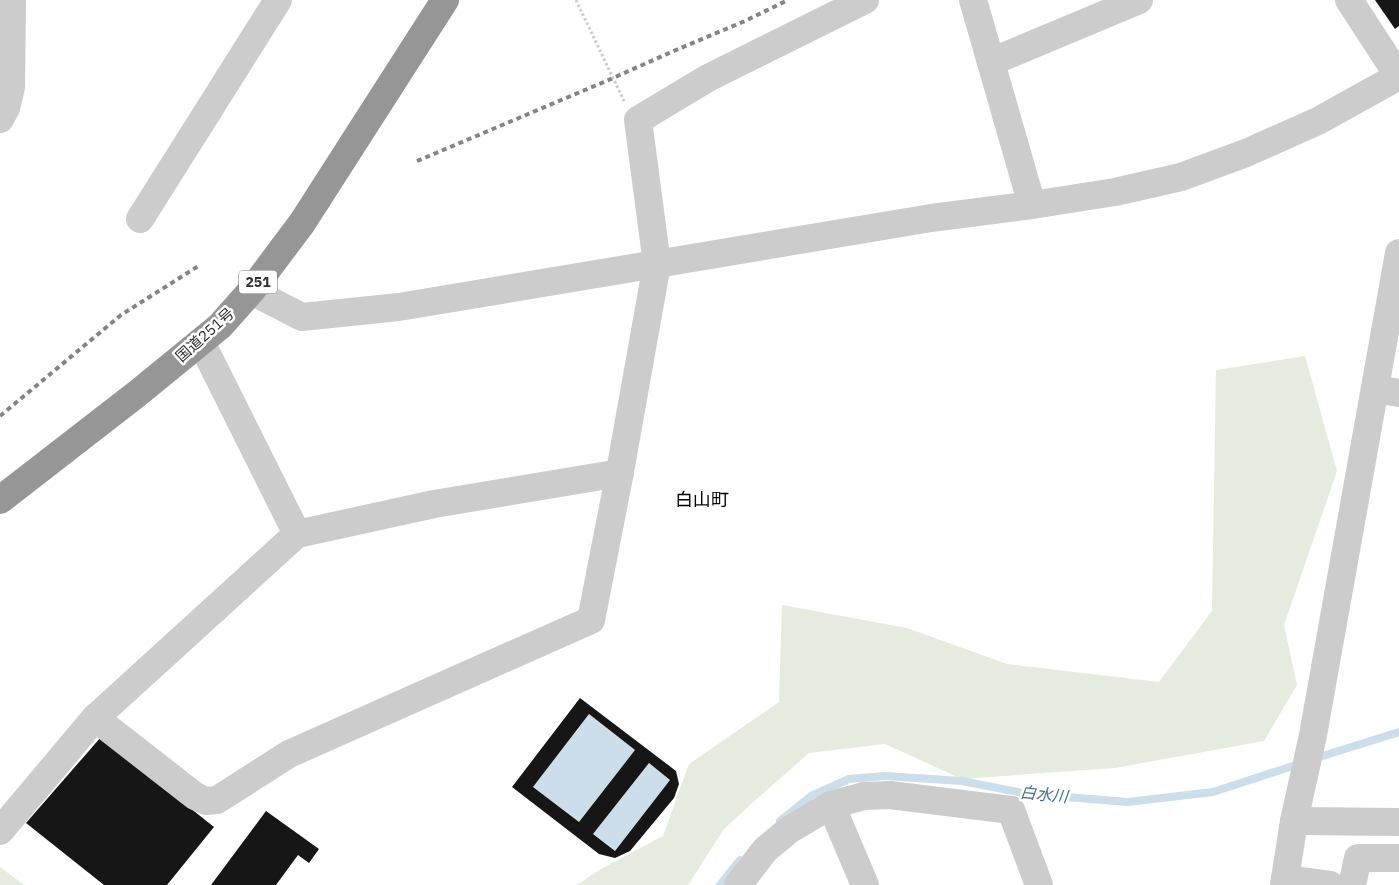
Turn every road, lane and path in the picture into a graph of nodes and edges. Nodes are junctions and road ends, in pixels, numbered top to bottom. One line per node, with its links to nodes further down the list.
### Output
1 (12, 0): 12 (street)
2 (278, 0): 14 (street)
3 (446, 0): 17 (highway, 国道251号 / 251)
4 (576, 0): 11 (path, bridge)
5 (865, 0): 16 (street)
6 (973, 0): 9 (street)
7 (1139, 0): 9 (street)
8 (1349, 0): 10 (street)
9 (991, 62): 13 (street)
10 (1399, 76): 13 (street)
11 (624, 100)
12 (0, 119)
13 (1032, 205): 16 (street)
14 (140, 219)
15 (1399, 253): 19 (street)
16 (657, 264): 17 (street); 20 (street)
17 (251, 291): 18 (highway, 国道251号 / 251)
18 (201, 342): 21 (highway, 国道251号 / 251); 22 (street)
19 (1387, 391): 25 (street)
20 (620, 474): 22 (street); 23 (street)
21 (0, 500)
22 (298, 534): 23 (street)
23 (95, 718): 27 (street)
24 (831, 805): 30 (street); 31 (street); 32 (street)
25 (1294, 821): 26 (street); 29 (street)
26 (1399, 822)
27 (0, 831)
28 (1399, 858): 34 (street)
29 (1284, 882): 33 (street)
30 (738, 885)
31 (865, 885)
32 (1039, 885)
33 (1330, 885)
34 (1352, 885)

